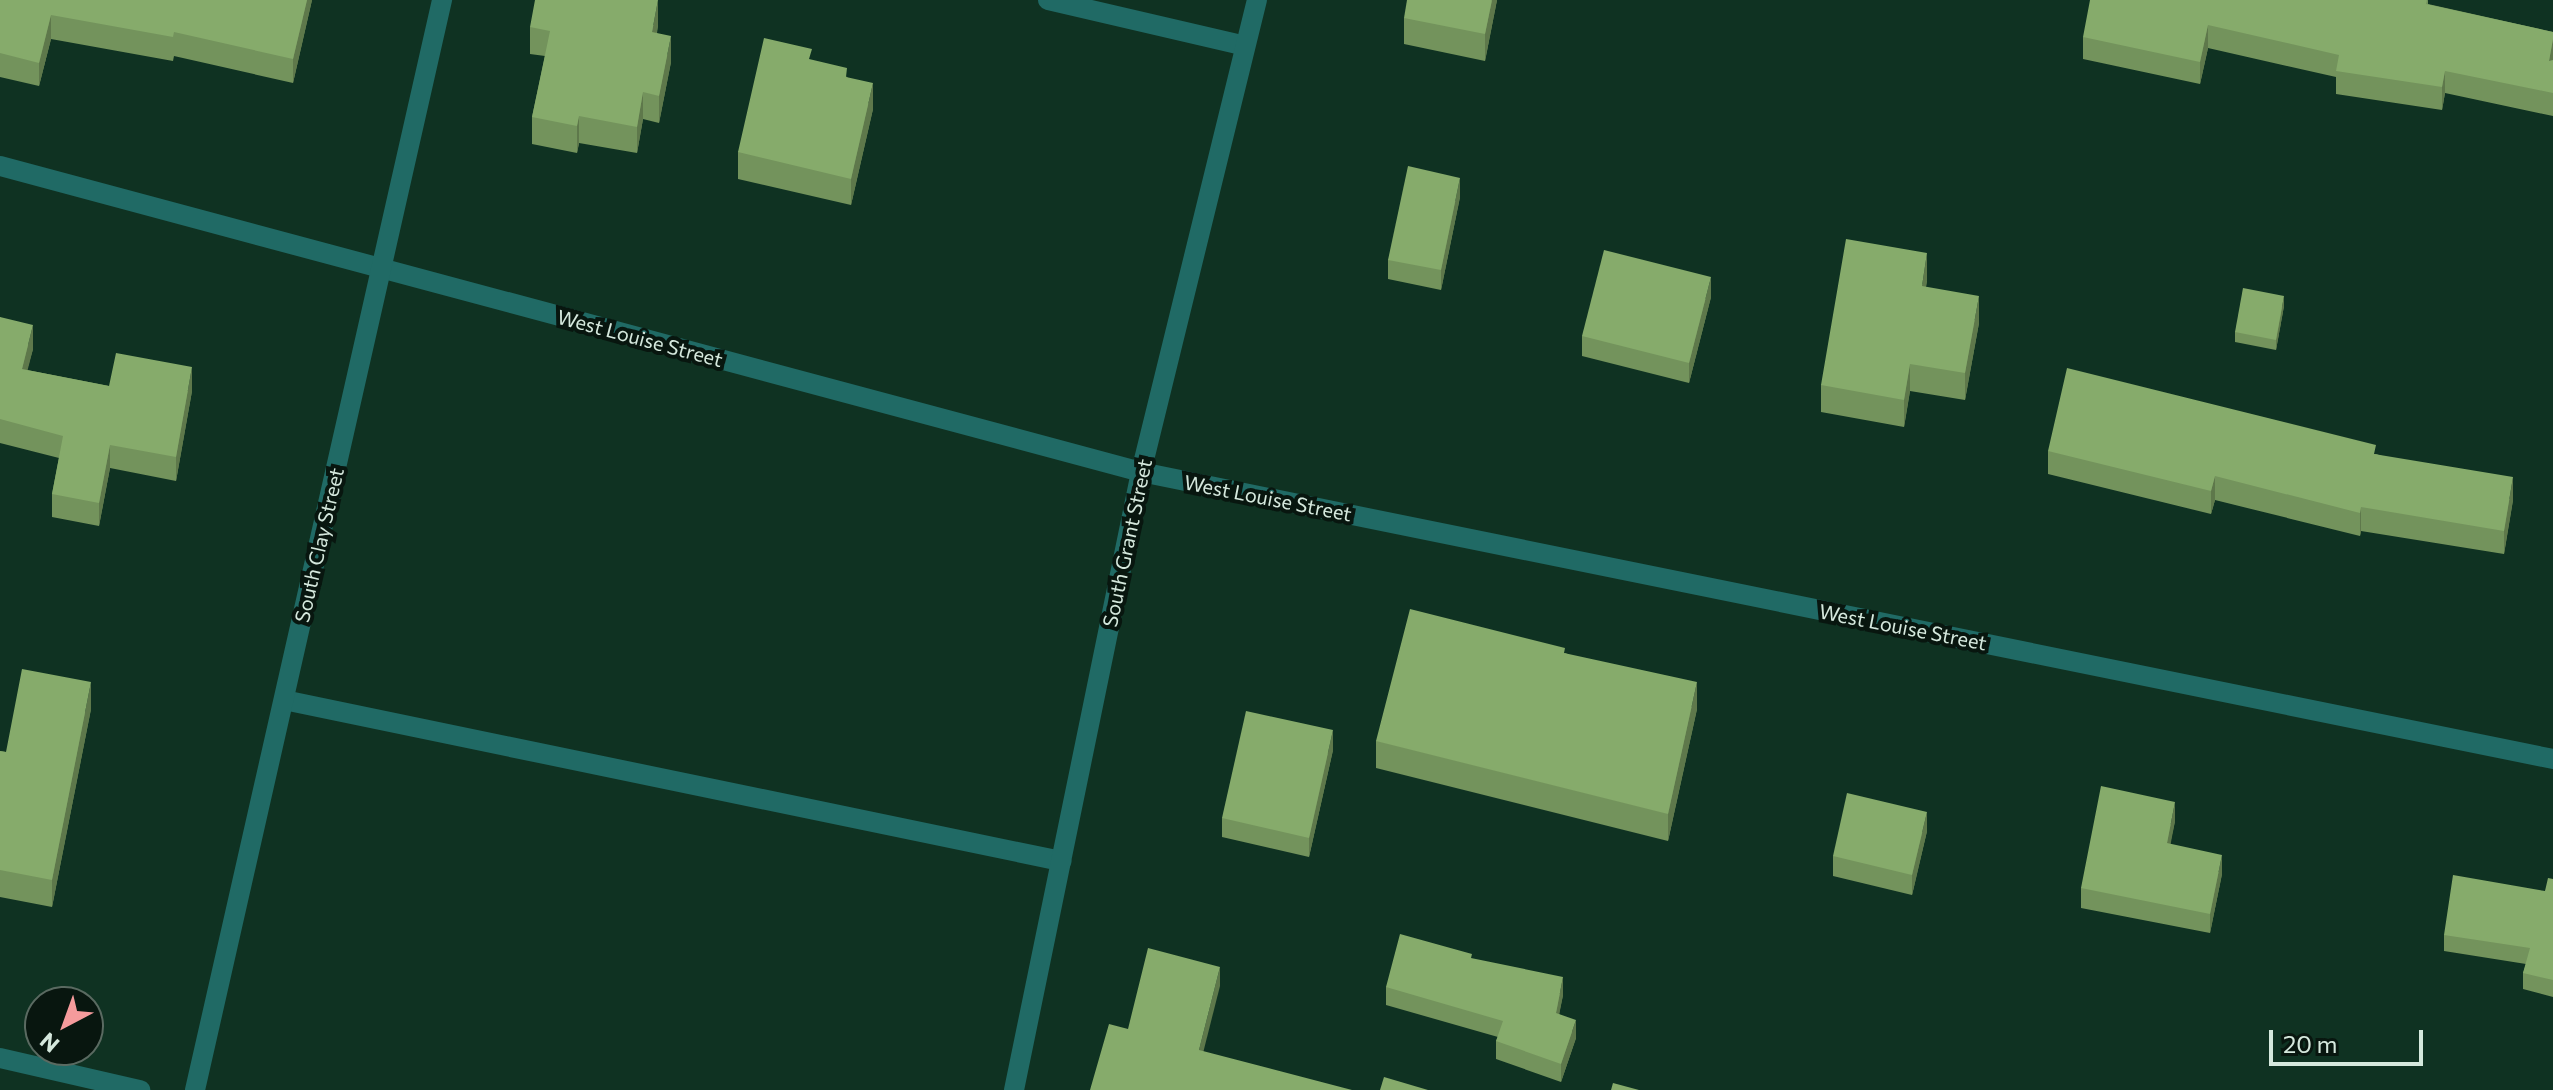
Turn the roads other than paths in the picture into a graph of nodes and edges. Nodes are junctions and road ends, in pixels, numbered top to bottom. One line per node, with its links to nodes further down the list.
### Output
1 (442, 0): 6 (street, South Clay Street)
2 (1048, 0): 4 (street)
3 (1257, 0): 4 (street, South Grant Street)
4 (1245, 46): 7 (street, South Grant Street)
5 (0, 166): 6 (street, West Louise Street)
6 (383, 269): 7 (street, West Louise Street); 8 (street, South Clay Street)
7 (1141, 472): 9 (street, West Louise Street); 10 (street, South Grant Street)
8 (284, 700): 10 (street); 13 (street, South Clay Street)
9 (2553, 759)
10 (1061, 861): 14 (street, South Grant Street)
11 (0, 1058): 12 (street)
12 (140, 1090)
13 (195, 1090)
14 (1014, 1090)

